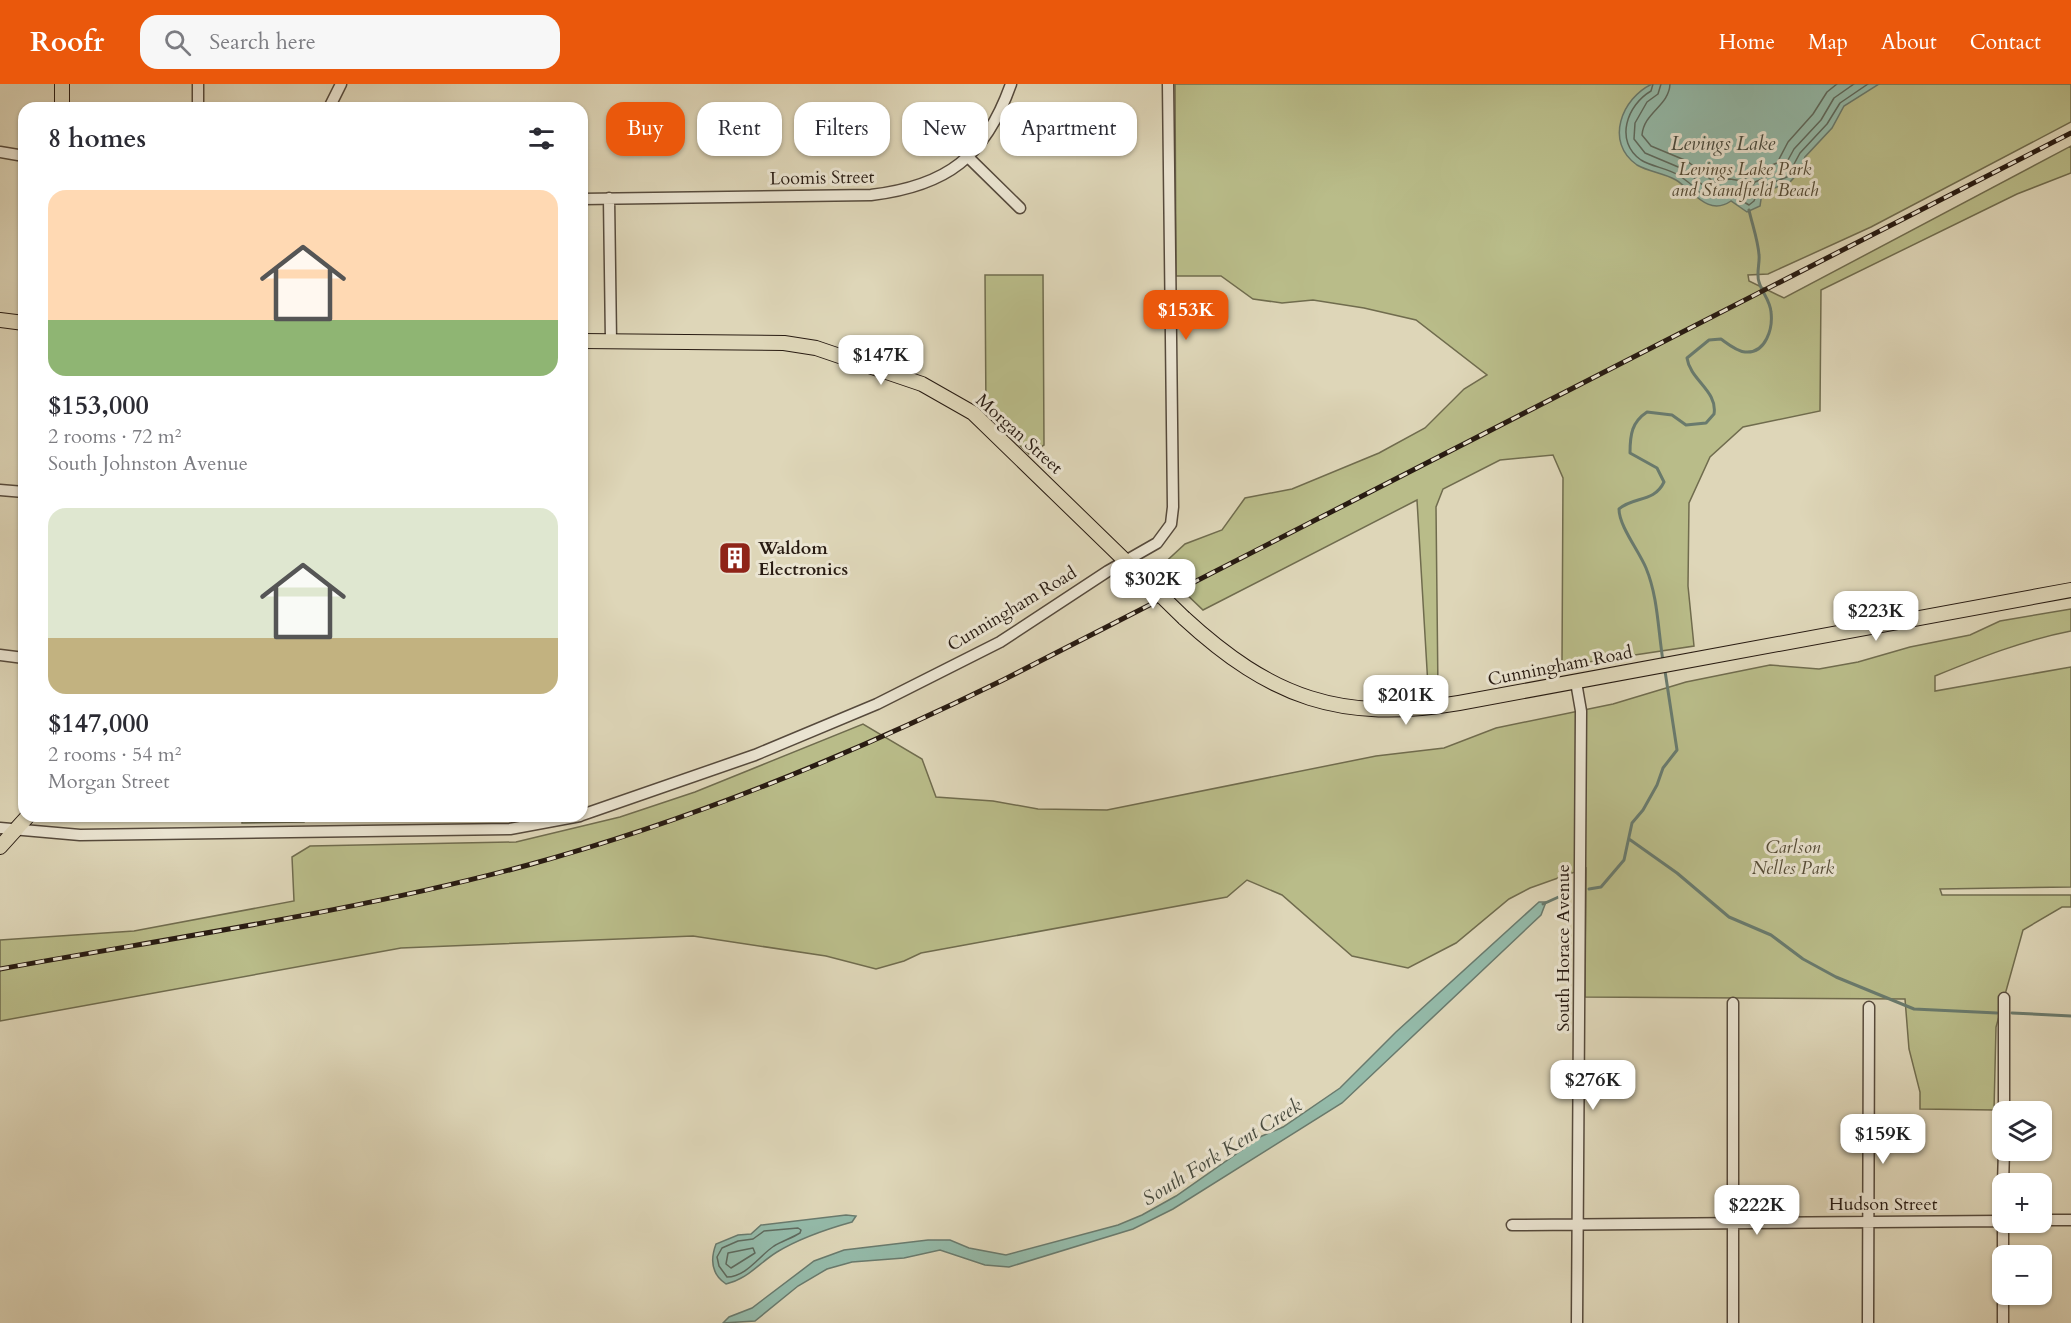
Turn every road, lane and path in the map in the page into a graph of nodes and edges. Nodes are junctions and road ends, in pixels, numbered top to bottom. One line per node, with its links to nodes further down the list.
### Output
1 (62, 84): 6 (main road)
2 (198, 84): 7 (street)
3 (341, 84): 8 (street)
4 (1168, 84): 22 (street)
5 (1008, 85): 9 (street, Loomis Street)
6 (62, 102)
7 (198, 102)
8 (332, 102)
9 (988, 134)
10 (0, 152): 11 (street)
11 (18, 155)
12 (969, 156): 13 (street, Loomis Street); 15 (street)
13 (609, 198): 14 (street, Loomis Street); 19 (street)
14 (588, 199)
15 (1020, 208)
16 (0, 320): 17 (main road)
17 (18, 322)
18 (588, 341): 19 (main road, Morgan Street)
19 (611, 341): 22 (main road, Morgan Street)
20 (0, 490): 21 (street)
21 (18, 492)
22 (1127, 560): 26 (main road, Cunningham Road, bridge); 27 (street, Cunningham Road)
23 (2071, 590): 26 (main road, Cunningham Road)
24 (0, 656): 25 (street)
25 (18, 658)
26 (1576, 682): 42 (street, South Horace Avenue)
27 (588, 814)
28 (23, 822): 31 (main road)
29 (557, 822): 31 (street, Cunningham Road)
30 (0, 828): 31 (street, Cunningham Road)
31 (17, 830): 32 (main road)
32 (0, 847)
33 (2004, 998): 36 (street)
34 (1733, 1003): 40 (street)
35 (1869, 1007): 39 (street)
36 (2004, 1101)
37 (2052, 1220): 38 (street)
38 (2071, 1220)
39 (1868, 1221): 40 (street, Hudson Street); 41 (street, Hudson Street); 47 (street)
40 (1733, 1222): 42 (street, Hudson Street); 46 (street)
41 (1992, 1222)
42 (1578, 1223): 43 (street, Hudson Street); 45 (street, South Horace Avenue)
43 (1512, 1225)
44 (2003, 1305): 48 (street)
45 (1577, 1323)
46 (1733, 1323)
47 (1868, 1323)
48 (2003, 1323)

